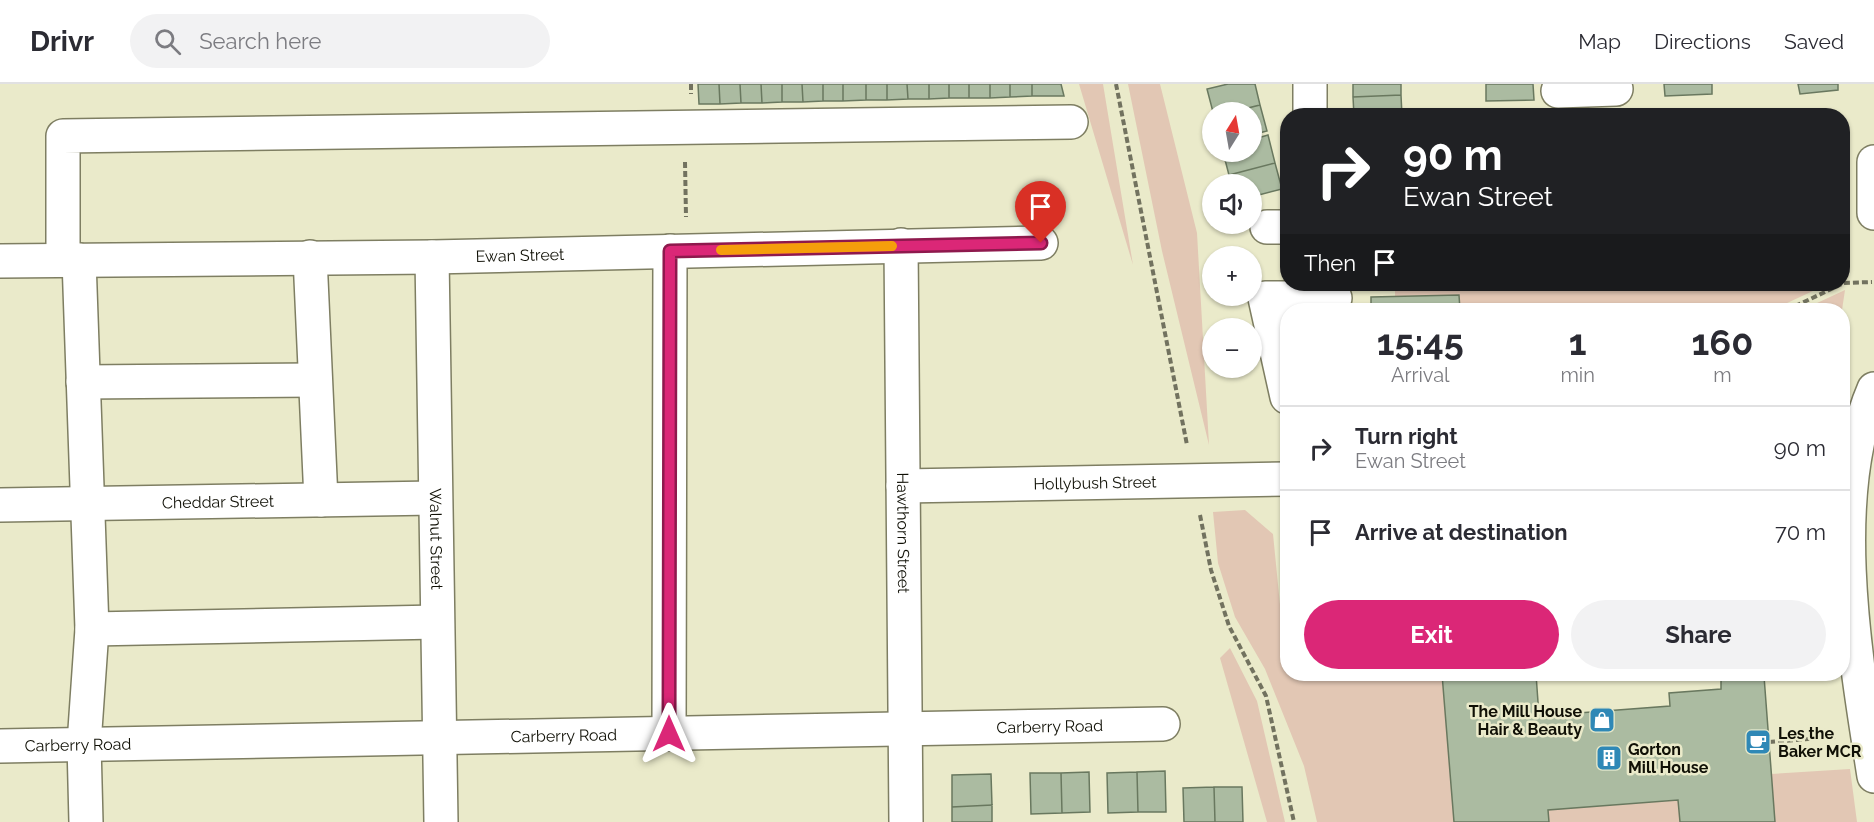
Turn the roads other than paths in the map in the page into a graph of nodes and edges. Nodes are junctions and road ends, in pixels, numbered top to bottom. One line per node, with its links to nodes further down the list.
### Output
1 (1310, 84): 2 (street)
2 (1310, 108)
3 (1071, 122): 11 (street)
4 (1874, 162): 5 (street)
5 (1874, 213)
6 (1041, 243): 7 (street, Ewan Street)
7 (901, 245): 8 (street, Ewan Street); 19 (street, Hawthorn Street)
8 (678, 251): 9 (street, Ewan Street); 30 (street)
9 (432, 256): 10 (street, Ewan Street); 20 (street, Walnut Street)
10 (310, 257): 11 (street, Ewan Street); 15 (street)
11 (71, 260): 12 (street, Ewan Street); 16 (street)
12 (0, 261)
13 (1335, 297): 14 (street)
14 (1280, 366)
15 (315, 380): 16 (street); 21 (street)
16 (83, 382): 22 (street)
17 (1874, 388): 24 (street)
18 (1280, 479): 19 (street, Hollybush Street)
19 (903, 486): 29 (street, Hawthorn Street)
20 (435, 498): 21 (street, Cheddar Street); 25 (street, Walnut Street)
21 (321, 500): 22 (street, Cheddar Street)
22 (87, 504): 23 (street, Cheddar Street); 26 (street)
23 (0, 505)
24 (1850, 505)
25 (437, 622): 26 (street); 31 (street, Walnut Street)
26 (92, 629): 32 (street)
27 (1850, 636): 34 (street)
28 (1163, 724): 29 (street, Carberry Road)
29 (905, 729): 30 (street, Carberry Road); 37 (street, Hawthorn Street)
30 (669, 734): 31 (street, Carberry Road)
31 (439, 738): 32 (street, Carberry Road); 36 (street, Walnut Street)
32 (84, 744): 33 (street, Carberry Road); 35 (street)
33 (0, 746)
34 (1874, 776)
35 (86, 822)
36 (441, 822)
37 (906, 822)

